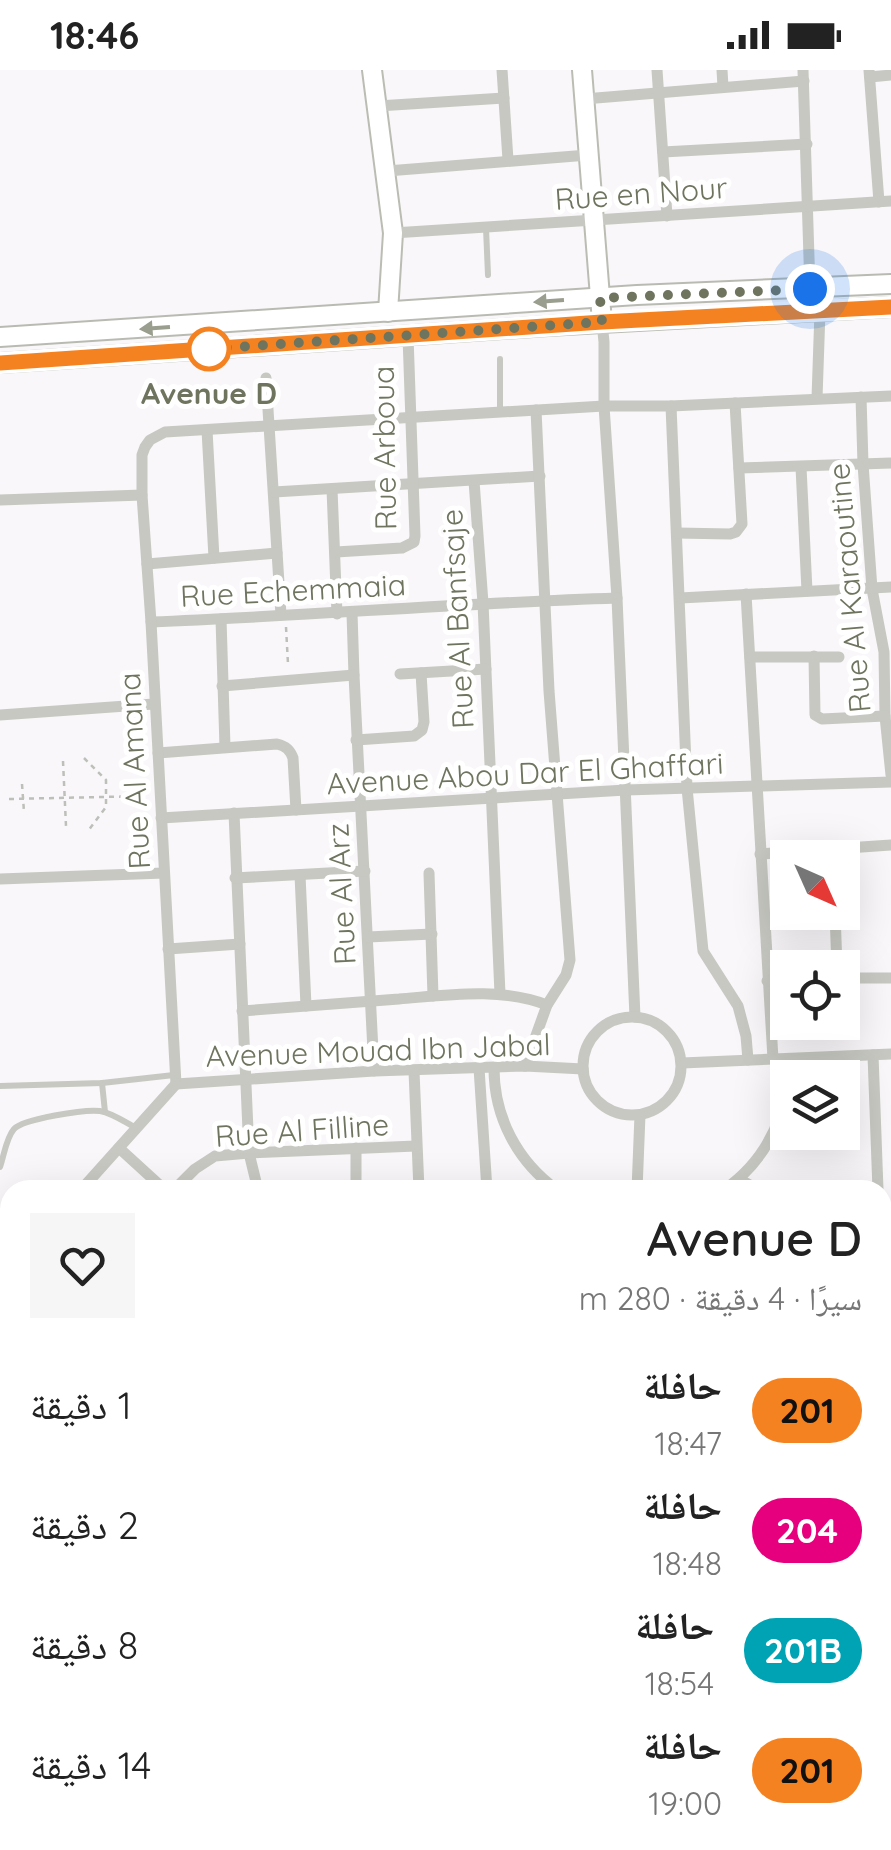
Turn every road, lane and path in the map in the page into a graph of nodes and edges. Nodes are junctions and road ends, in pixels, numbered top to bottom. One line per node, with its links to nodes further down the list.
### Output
1 (372, 70): 13 (main road)
2 (502, 70): 11 (street)
3 (582, 70): 12 (main road)
4 (657, 70): 10 (street)
5 (722, 70): 9 (street)
6 (869, 74): 7 (street); 15 (street)
7 (891, 75)
8 (804, 76): 9 (street); 16 (street)
9 (723, 87): 10 (street)
10 (660, 93): 12 (street); 17 (street)
11 (504, 98): 13 (street); 19 (street)
12 (584, 99): 18 (main road)
13 (378, 106): 20 (main road)
14 (891, 138): 15 (street)
15 (875, 140): 21 (street)
16 (807, 144): 17 (street); 22 (street)
17 (663, 152): 23 (street)
18 (588, 155): 19 (street); 24 (main road)
19 (508, 160): 20 (street)
20 (386, 171): 26 (main road)
21 (885, 201): 22 (street, Rue en Nour)
22 (809, 207): 23 (street, Rue en Nour); 29 (street)
23 (667, 216): 24 (street, Rue en Nour)
24 (594, 220): 25 (street, Rue en Nour); 30 (main road)
25 (486, 228): 26 (street, Rue en Nour); 27 (lane)
26 (393, 233): 33 (main road)
27 (488, 274)
28 (891, 284): 29 (main road)
29 (810, 289): 30 (main road)
30 (600, 298): 33 (main road, one-way to 33); 34 (main road)
31 (891, 307): 32 (main road)
32 (820, 311): 34 (main road); 42 (street)
33 (388, 312): 36 (main road, one-way to 36)
34 (602, 322): 35 (main road); 44 (street)
35 (408, 336): 38 (main road); 48 (street, Rue Arboua)
36 (0, 337)
37 (500, 360): 47 (lane)
38 (0, 363)
39 (266, 378): 49 (street)
40 (891, 396): 41 (street)
41 (861, 397): 42 (street); 52 (street, Rue Al Karaoutine)
42 (817, 398): 43 (street)
43 (735, 403): 45 (street); 54 (street)
44 (604, 406): 45 (street); 46 (street); 71 (street)
45 (671, 406): 62 (street)
46 (536, 410): 47 (street); 55 (street)
47 (500, 412): 48 (street)
48 (409, 417): 49 (street); 57 (street, Rue Arboua)
49 (270, 426): 50 (street); 59 (street)
50 (207, 430): 60 (street, Rue Al Amana); 65 (street)
51 (891, 463): 52 (street)
52 (863, 464): 53 (street); 68 (street, Rue Al Karaoutine)
53 (801, 467): 54 (street); 69 (street)
54 (739, 468): 62 (street)
55 (540, 476): 56 (street); 73 (street)
56 (474, 480): 57 (street); 74 (street, Rue Al Banfsaje)
57 (413, 484): 58 (street); 63 (street, Rue Arboua)
58 (332, 490): 59 (street); 63 (street)
59 (274, 492): 64 (street)
60 (142, 495): 61 (street); 66 (street, Rue Al Amana)
61 (0, 500)
62 (677, 533): 72 (street)
63 (336, 552): 76 (street)
64 (277, 553): 65 (street); 77 (street)
65 (214, 558): 66 (street)
66 (147, 564): 79 (street, Rue Al Amana)
67 (891, 588): 68 (street)
68 (872, 589): 69 (street); 80 (street, Rue Al Karaoutine)
69 (807, 591): 70 (street)
70 (746, 594): 72 (street); 83 (street)
71 (617, 598): 73 (street, Rue Echemmaia); 102 (street)
72 (680, 598): 101 (street)
73 (546, 600): 74 (street, Rue Echemmaia); 103 (street)
74 (483, 603): 75 (street, Rue Echemmaia); 84 (street, Rue Al Banfsaje)
75 (352, 613): 76 (street, Rue Echemmaia); 87 (street, Rue Al Arz)
76 (337, 614): 77 (street, Rue Echemmaia)
77 (283, 615): 78 (street, Rue Echemmaia); 88 (path)
78 (221, 620): 79 (street, Rue Echemmaia); 89 (street)
79 (151, 622): 90 (street, Rue Al Amana)
80 (887, 651): 92 (street, Rue Al Karaoutine)
81 (814, 656): 82 (street); 83 (street); 92 (street)
82 (839, 656)
83 (750, 657): 100 (street)
84 (486, 669): 85 (street); 108 (street, Rue Al Banfsaje)
85 (421, 673): 86 (street); 93 (street)
86 (400, 674)
87 (354, 675): 88 (street); 93 (street, Rue Al Arz)
88 (289, 681): 89 (street)
89 (222, 686): 94 (street)
90 (154, 704): 91 (street); 95 (street, Rue Al Amana)
91 (0, 714)
92 (885, 716): 98 (street, Rue Al Karaoutine)
93 (356, 740): 110 (street, Rue Al Arz)
94 (226, 748): 95 (street); 111 (street)
95 (158, 753): 104 (street, Rue Al Amana)
96 (84, 758): 105 (path)
97 (64, 761): 107 (path)
98 (891, 778): 100 (street, Avenue Abou Dar El Ghaffari)
99 (22, 784): 106 (path)
100 (759, 786): 101 (street, Avenue Abou Dar El Ghaffari); 119 (street)
101 (688, 788): 102 (street, Avenue Abou Dar El Ghaffari); 145 (street)
102 (626, 790): 103 (street, Avenue Abou Dar El Ghaffari); 140 (street)
103 (556, 795): 108 (street, Avenue Abou Dar El Ghaffari); 137 (street)
104 (160, 796): 105 (path); 114 (street, Rue Al Amana)
105 (107, 797): 107 (path); 116 (path)
106 (23, 798): 107 (path); 109 (path); 112 (path)
107 (65, 798): 115 (path)
108 (490, 798): 110 (street, Avenue Abou Dar El Ghaffari); 134 (street, Rue Al Banfsaje)
109 (8, 799)
110 (360, 805): 111 (street, Avenue Abou Dar El Ghaffari); 121 (street, Rue Al Arz)
111 (296, 810): 113 (street, Avenue Abou Dar El Ghaffari)
112 (24, 812)
113 (234, 814): 114 (street, Avenue Abou Dar El Ghaffari); 125 (street)
114 (162, 818): 122 (street, Rue Al Amana)
115 (66, 826)
116 (88, 831)
117 (891, 845): 118 (street)
118 (860, 850)
119 (760, 854): 120 (street); 133 (street)
120 (770, 854)
121 (365, 872): 124 (street); 128 (street, Rue Al Arz)
122 (164, 873): 126 (street); 130 (street, Rue Al Amana)
123 (430, 873): 127 (street)
124 (300, 874): 125 (street); 138 (street)
125 (236, 878): 129 (street)
126 (0, 879)
127 (432, 934): 128 (street); 135 (street)
128 (368, 937): 136 (street, Rue Al Arz)
129 (240, 944): 130 (street); 139 (street)
130 (168, 949): 153 (street, Rue Al Amana)
131 (860, 978): 132 (street)
132 (891, 978)
133 (768, 980): 143 (street)
134 (500, 994): 135 (street); 137 (street)
135 (433, 996): 136 (street)
136 (371, 1001): 138 (street); 152 (street, Rue Al Arz)
137 (547, 1005): 147 (street)
138 (306, 1006): 139 (street)
139 (242, 1011): 154 (street)
140 (634, 1017): 146 (street); 150 (street)
141 (891, 1054): 142 (street)
142 (873, 1055): 144 (street); 178 (street)
143 (774, 1059): 144 (street); 145 (street)
144 (788, 1059)
145 (748, 1060): 146 (street)
146 (682, 1063): 158 (street)
147 (524, 1066): 149 (street, Avenue Mouad Ibn Jabal); 150 (street, Avenue Mouad Ibn Jabal)
148 (479, 1068): 149 (street, Avenue Mouad Ibn Jabal); 151 (street, Avenue Mouad Ibn Jabal); 173 (street)
149 (494, 1068): 174 (street)
150 (583, 1068): 158 (street)
151 (414, 1070): 152 (street, Avenue Mouad Ibn Jabal); 161 (street)
152 (374, 1071): 154 (street, Avenue Mouad Ibn Jabal)
153 (176, 1079): 154 (street, Avenue Mouad Ibn Jabal); 155 (lane); 159 (street)
154 (246, 1080): 164 (street)
155 (102, 1083): 156 (lane); 157 (lane)
156 (0, 1086)
157 (105, 1112): 159 (lane); 165 (lane)
158 (640, 1115): 175 (street)
159 (137, 1128): 162 (street)
160 (770, 1138): 166 (street)
161 (416, 1146): 163 (street, Rue Al Filline); 172 (street)
162 (119, 1148): 167 (street); 168 (street)
163 (356, 1148): 164 (street, Rue Al Filline); 171 (street)
164 (250, 1152): 169 (street, Rue Al Filline); 170 (street)
165 (0, 1167)
166 (740, 1177): 176 (street); 177 (lane)
167 (90, 1180)
168 (155, 1180)
169 (184, 1180)
170 (256, 1180)
171 (356, 1180)
172 (418, 1180)
173 (486, 1180)
174 (545, 1180)
175 (638, 1180)
176 (736, 1180)
177 (746, 1180)
178 (878, 1180)

